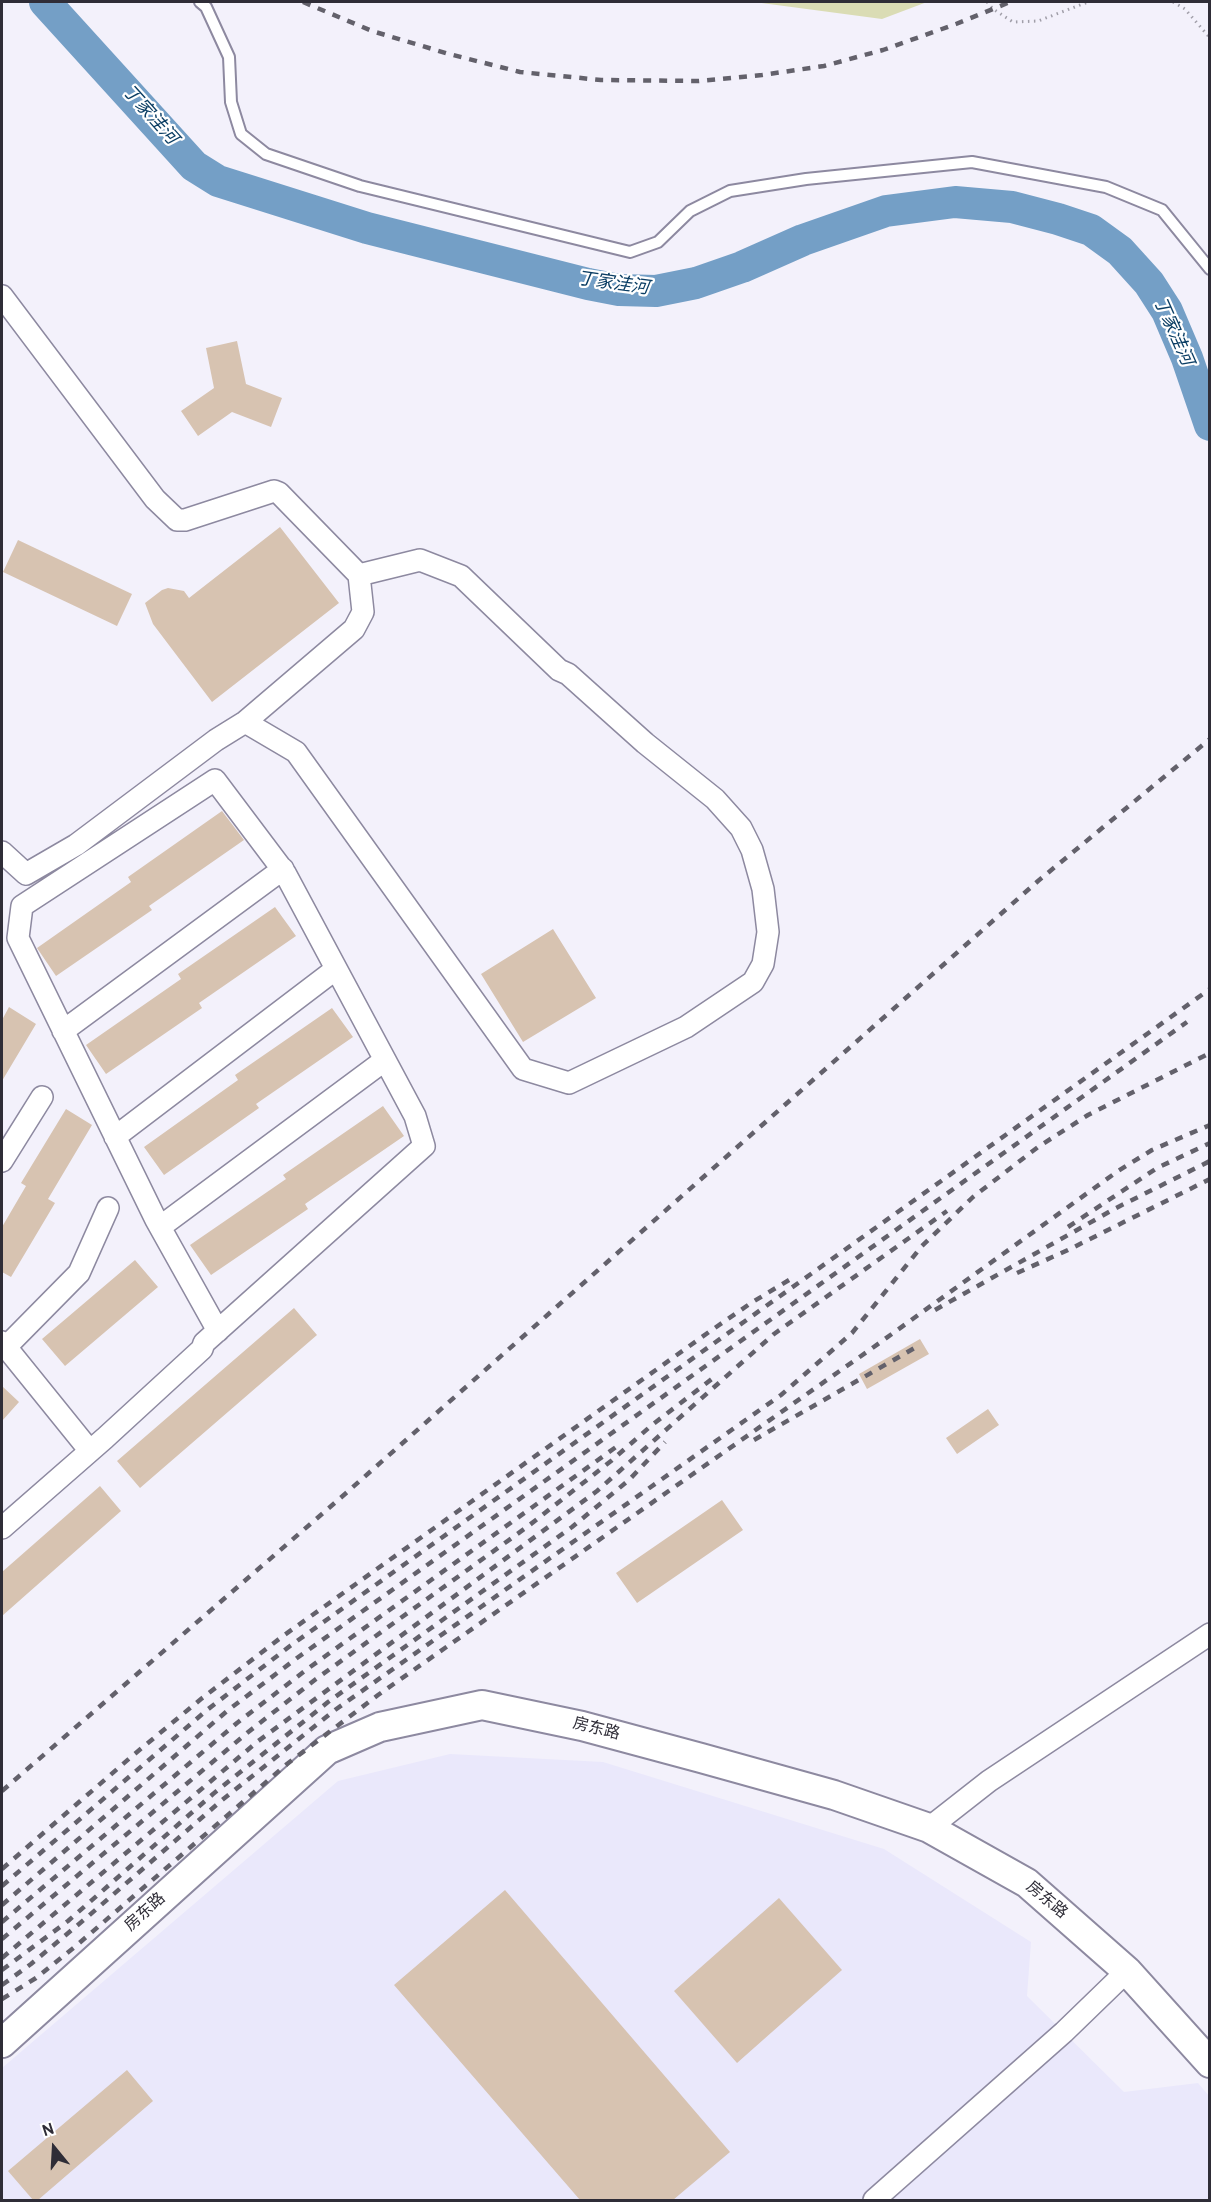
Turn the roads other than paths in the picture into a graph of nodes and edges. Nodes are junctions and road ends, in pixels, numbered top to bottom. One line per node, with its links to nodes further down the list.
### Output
1 (200, 2): 2 (lane)
2 (1209, 269)
3 (2, 296): 4 (street)
4 (360, 575): 5 (street); 5 (street)
5 (245, 722): 6 (street)
6 (2, 852)
7 (283, 869): 8 (street); 9 (street); 9 (street)
8 (336, 969): 10 (street); 12 (street)
9 (63, 1031): 12 (street)
10 (385, 1060): 15 (street); 16 (street)
11 (42, 1097): 13 (street)
12 (115, 1137): 15 (street)
13 (2, 1161)
14 (108, 1208): 17 (street)
15 (160, 1227): 16 (street)
16 (218, 1331): 18 (street)
17 (4, 1344): 18 (street)
18 (90, 1451): 19 (street)
19 (2, 1528)
20 (1209, 1634): 21 (street)
21 (929, 1828): 22 (main road, 房东路); 23 (main road, 房东路)
22 (1127, 1971): 24 (main road, 房东路); 25 (street)
23 (2, 2043)
24 (1209, 2063)
25 (874, 2200)

